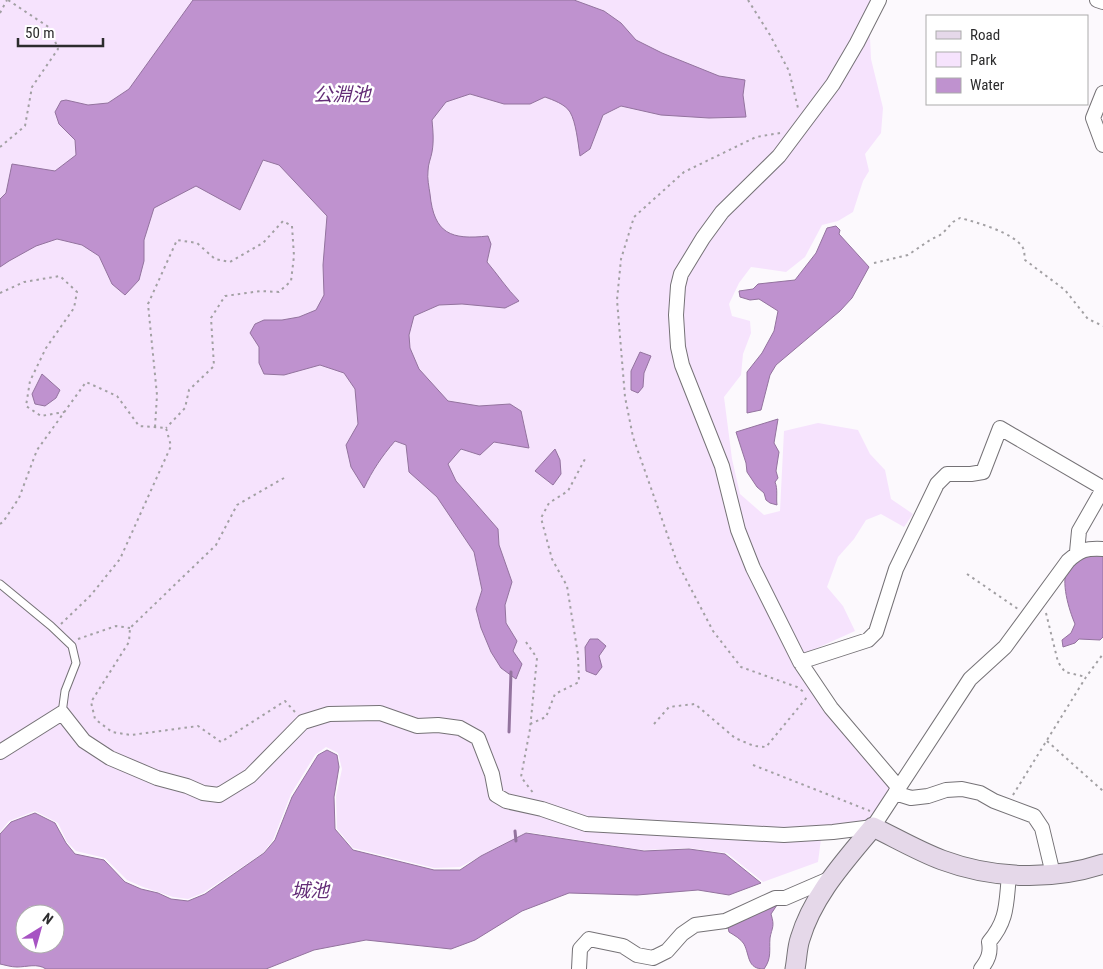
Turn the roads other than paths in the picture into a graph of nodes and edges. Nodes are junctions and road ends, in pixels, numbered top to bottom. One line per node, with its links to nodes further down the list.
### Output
1 (879, 0): 10 (street)
2 (1097, 0): 3 (street)
3 (1103, 2)
4 (1103, 93): 5 (street)
5 (1103, 145)
6 (1103, 488): 8 (street); 10 (street)
7 (1103, 549): 8 (street)
8 (1077, 552): 13 (street)
9 (0, 584): 11 (lane)
10 (800, 662): 13 (street)
11 (62, 713): 12 (street); 14 (street)
12 (0, 752)
13 (897, 790): 14 (street); 16 (street)
14 (877, 821): 17 (street); 18 (street)
15 (1103, 864): 16 (street)
16 (1053, 874): 17 (street)
17 (1009, 876): 21 (street)
18 (829, 879): 19 (street); 20 (street)
19 (579, 969)
20 (795, 969)
21 (981, 969)

